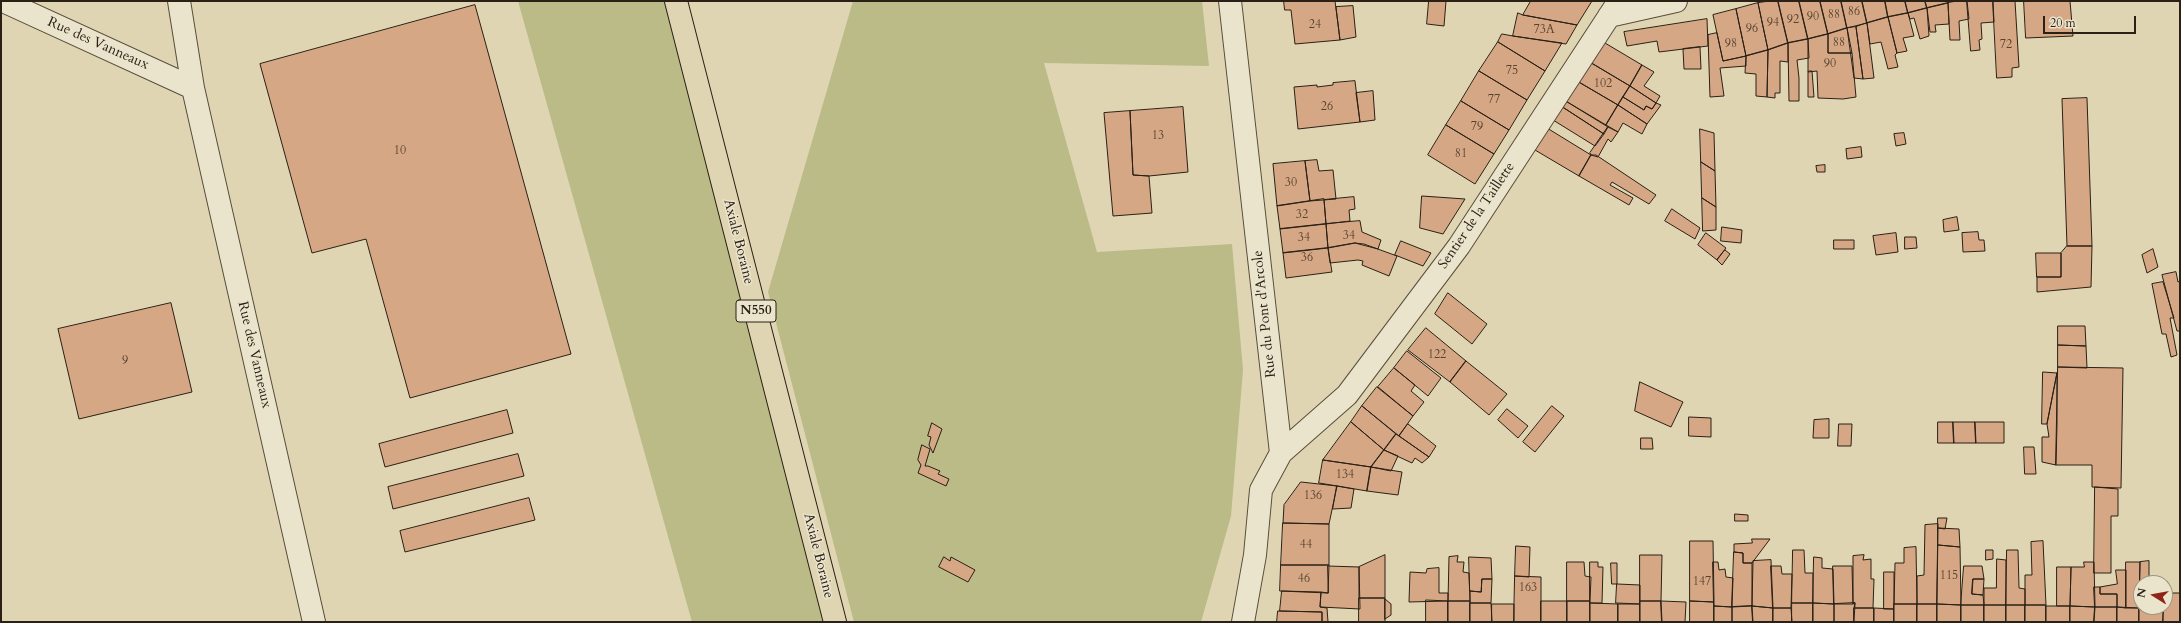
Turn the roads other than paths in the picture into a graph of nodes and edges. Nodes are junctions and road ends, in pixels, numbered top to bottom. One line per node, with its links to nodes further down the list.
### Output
1 (2, 1): 7 (street, Rue des Vanneaux)
2 (179, 1): 7 (street, Rue des Vanneaux)
3 (676, 1): 10 (main road, Axiale Boraine / N550)
4 (1230, 1): 8 (street, Rue du Pont d'Arcole)
5 (1676, 1): 6 (street, Sentier de la Taillette)
6 (1614, 8): 8 (street, Sentier de la Taillette)
7 (193, 88): 9 (street, Rue des Vanneaux)
8 (1281, 453): 11 (street)
9 (314, 622)
10 (835, 622)
11 (1243, 622)

